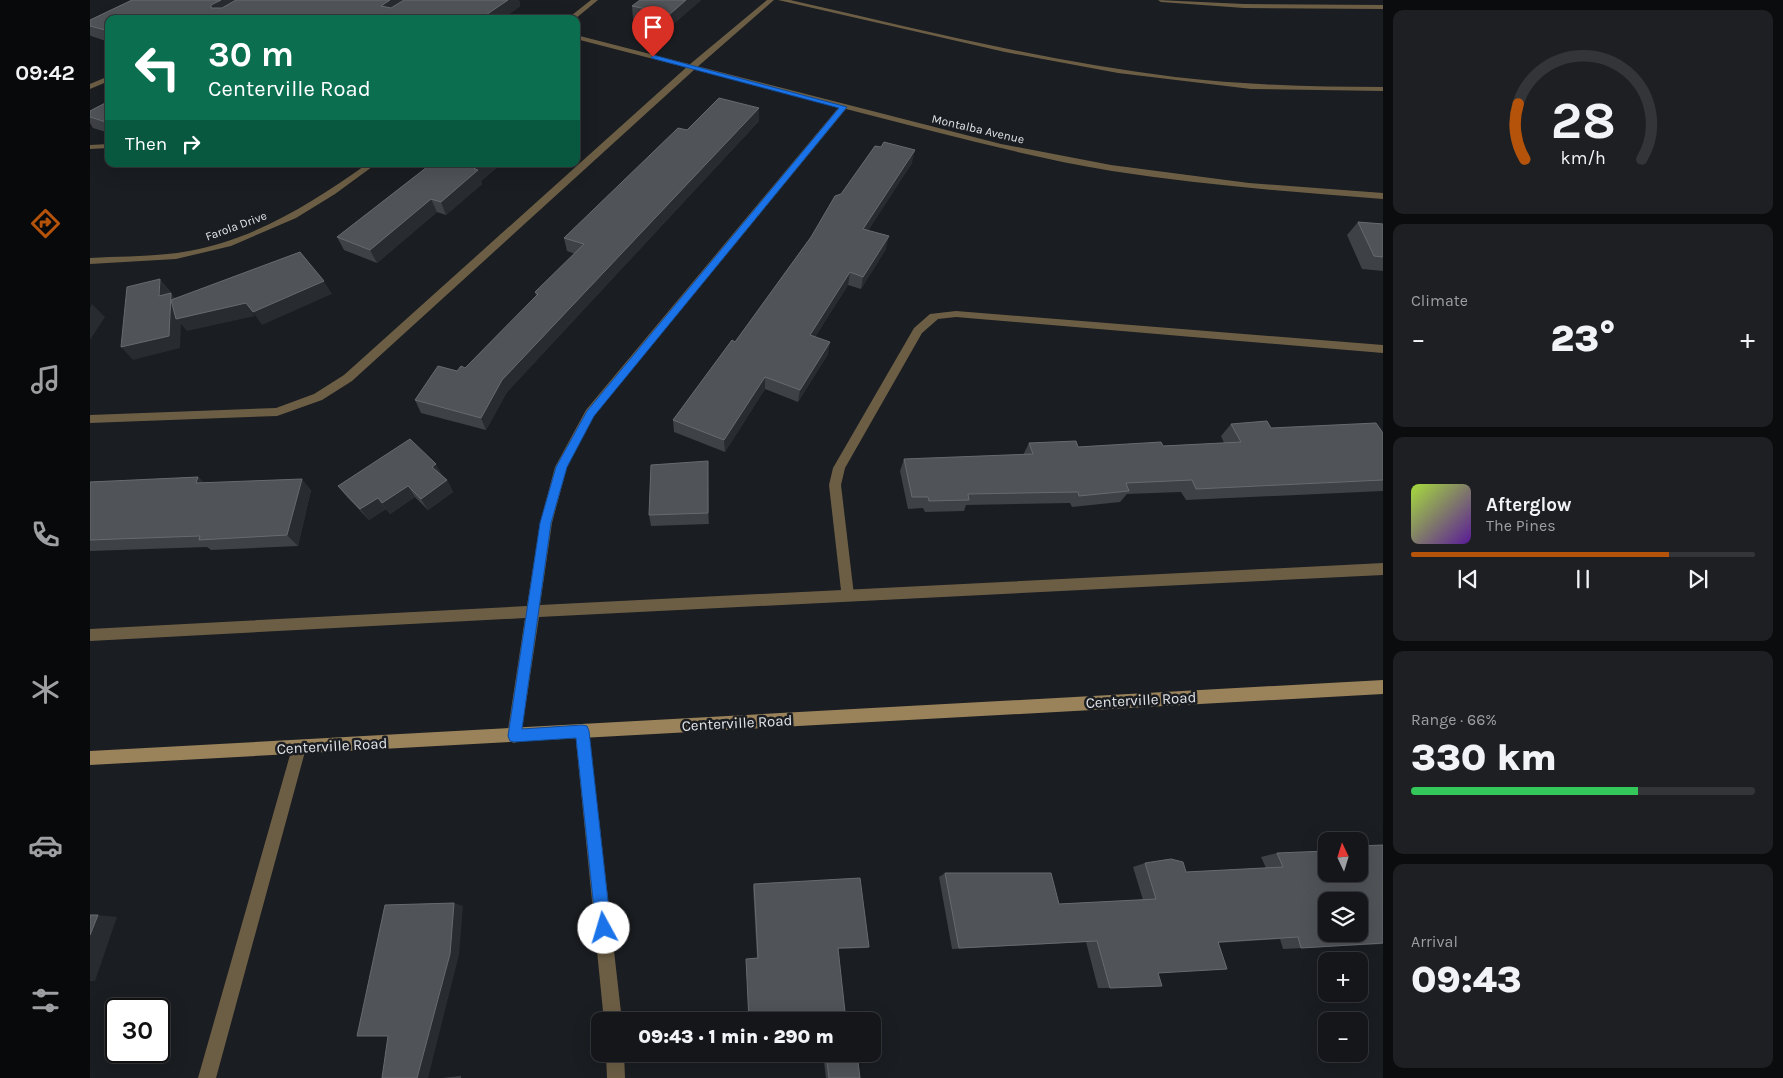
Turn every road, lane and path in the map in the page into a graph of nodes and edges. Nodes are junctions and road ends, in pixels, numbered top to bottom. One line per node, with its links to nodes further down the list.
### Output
1 (595, 0): 6 (street)
2 (771, 0): 8 (street)
3 (781, 0): 11 (street)
4 (1162, 0): 5 (street)
5 (1383, 7)
6 (575, 15)
7 (580, 38): 8 (street, Montalba Avenue)
8 (692, 67): 12 (street, Montalba Avenue); 19 (street)
9 (105, 80): 10 (street)
10 (90, 87)
11 (1383, 89)
12 (843, 107): 16 (street, Montalba Avenue); 22 (street)
13 (105, 146): 14 (street)
14 (90, 147)
15 (368, 167): 17 (street, Farola Drive)
16 (1383, 196)
17 (90, 261)
18 (1383, 349): 21 (street)
19 (90, 419)
20 (1383, 569): 21 (street)
21 (847, 595): 22 (street)
22 (534, 612): 23 (street); 26 (street)
23 (90, 635)
24 (1383, 687): 25 (street, Centerville Road)
25 (582, 731): 26 (street, Centerville Road); 29 (street)
26 (514, 736): 27 (street, Centerville Road)
27 (299, 748): 28 (street, Centerville Road); 31 (street)
28 (90, 758)
29 (613, 1012)
30 (616, 1062): 32 (street)
31 (207, 1078)
32 (616, 1078)

